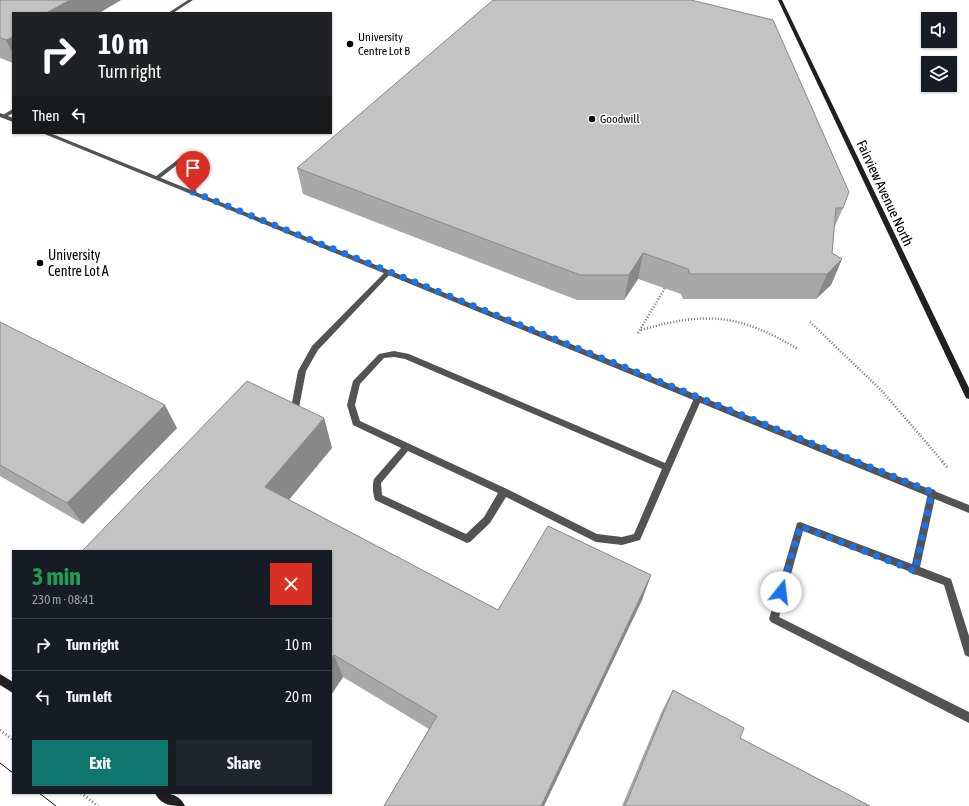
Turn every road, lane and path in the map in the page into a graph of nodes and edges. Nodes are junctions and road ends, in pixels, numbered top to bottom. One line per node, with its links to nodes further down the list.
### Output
1 (191, 0): 3 (street)
2 (780, 0): 16 (street, Fairview Avenue North)
3 (172, 12)
4 (12, 112): 5 (street)
5 (2, 116): 6 (street)
6 (12, 120)
7 (47, 134): 9 (street)
8 (185, 156): 9 (street)
9 (157, 178): 10 (street)
10 (389, 272): 17 (street); 18 (street)
11 (665, 288): 13 (path)
12 (810, 322): 21 (path)
13 (641, 330): 14 (path); 15 (path)
14 (638, 333)
15 (798, 349)
16 (969, 396)
17 (698, 398): 20 (street); 23 (street)
18 (294, 415)
19 (406, 447): 20 (street); 22 (street); 22 (street)
20 (668, 468): 22 (street)
21 (948, 468)
22 (504, 492)
23 (932, 492): 24 (street); 25 (street)
24 (969, 508)
25 (915, 571): 26 (street); 29 (street)
26 (969, 652)
27 (0, 679): 28 (street)
28 (12, 687)
29 (969, 718)
30 (0, 730): 31 (path)
31 (12, 739)
32 (82, 794): 34 (path)
33 (162, 794): 35 (street)
34 (98, 806)
35 (180, 806)

